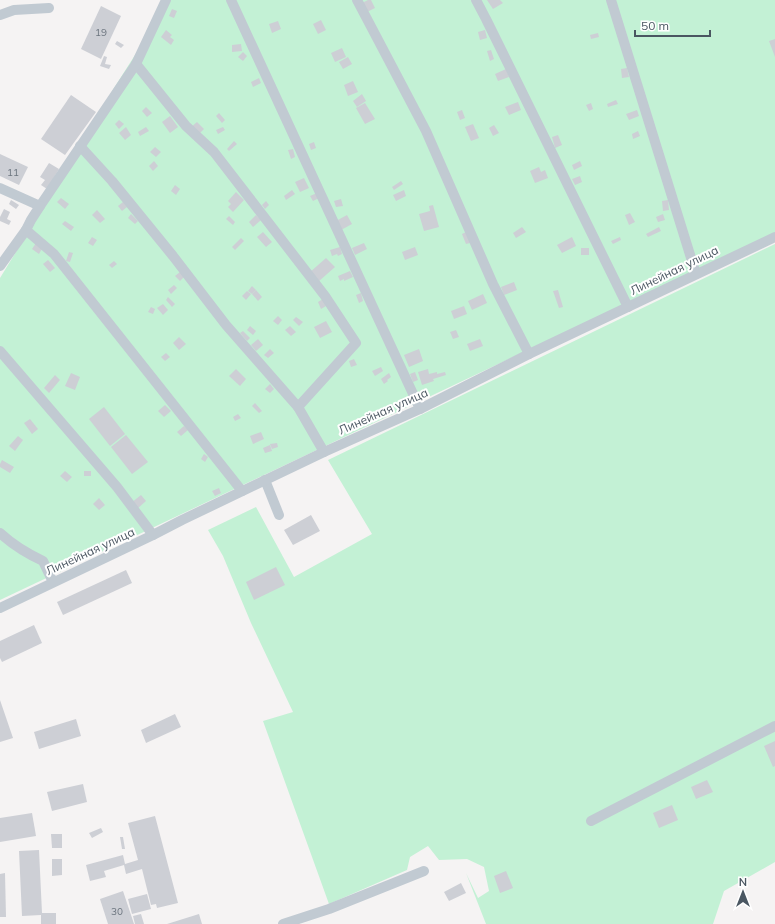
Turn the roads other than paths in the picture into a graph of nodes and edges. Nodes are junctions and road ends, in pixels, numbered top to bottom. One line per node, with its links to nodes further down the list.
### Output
1 (166, 0): 8 (street)
2 (231, 0): 20 (street)
3 (357, 0): 18 (street)
4 (476, 0): 16 (street)
5 (611, 0): 15 (street)
6 (49, 8): 7 (street)
7 (0, 16)
8 (136, 64): 9 (street); 19 (street)
9 (80, 146): 11 (street); 19 (street)
10 (0, 188): 11 (street)
11 (40, 206): 12 (street)
12 (26, 230): 14 (street); 23 (street)
13 (775, 236): 15 (street, Линейная улица)
14 (0, 266)
15 (696, 274): 16 (street, Линейная улица)
16 (628, 307): 18 (street, Линейная улица)
17 (0, 351): 26 (street)
18 (529, 354): 20 (street, Линейная улица)
19 (298, 406): 21 (street)
20 (420, 409): 21 (street, Линейная улица)
21 (324, 452): 22 (street, Линейная улица)
22 (264, 480): 23 (street, Линейная улица); 24 (street)
23 (242, 491): 26 (street, Линейная улица)
24 (279, 515)
25 (0, 533): 27 (street)
26 (153, 535): 27 (street, Линейная улица)
27 (53, 582): 28 (street, Линейная улица)
28 (0, 608)
29 (775, 726): 30 (street)
30 (591, 821)
31 (424, 871): 32 (street)
32 (283, 924)

